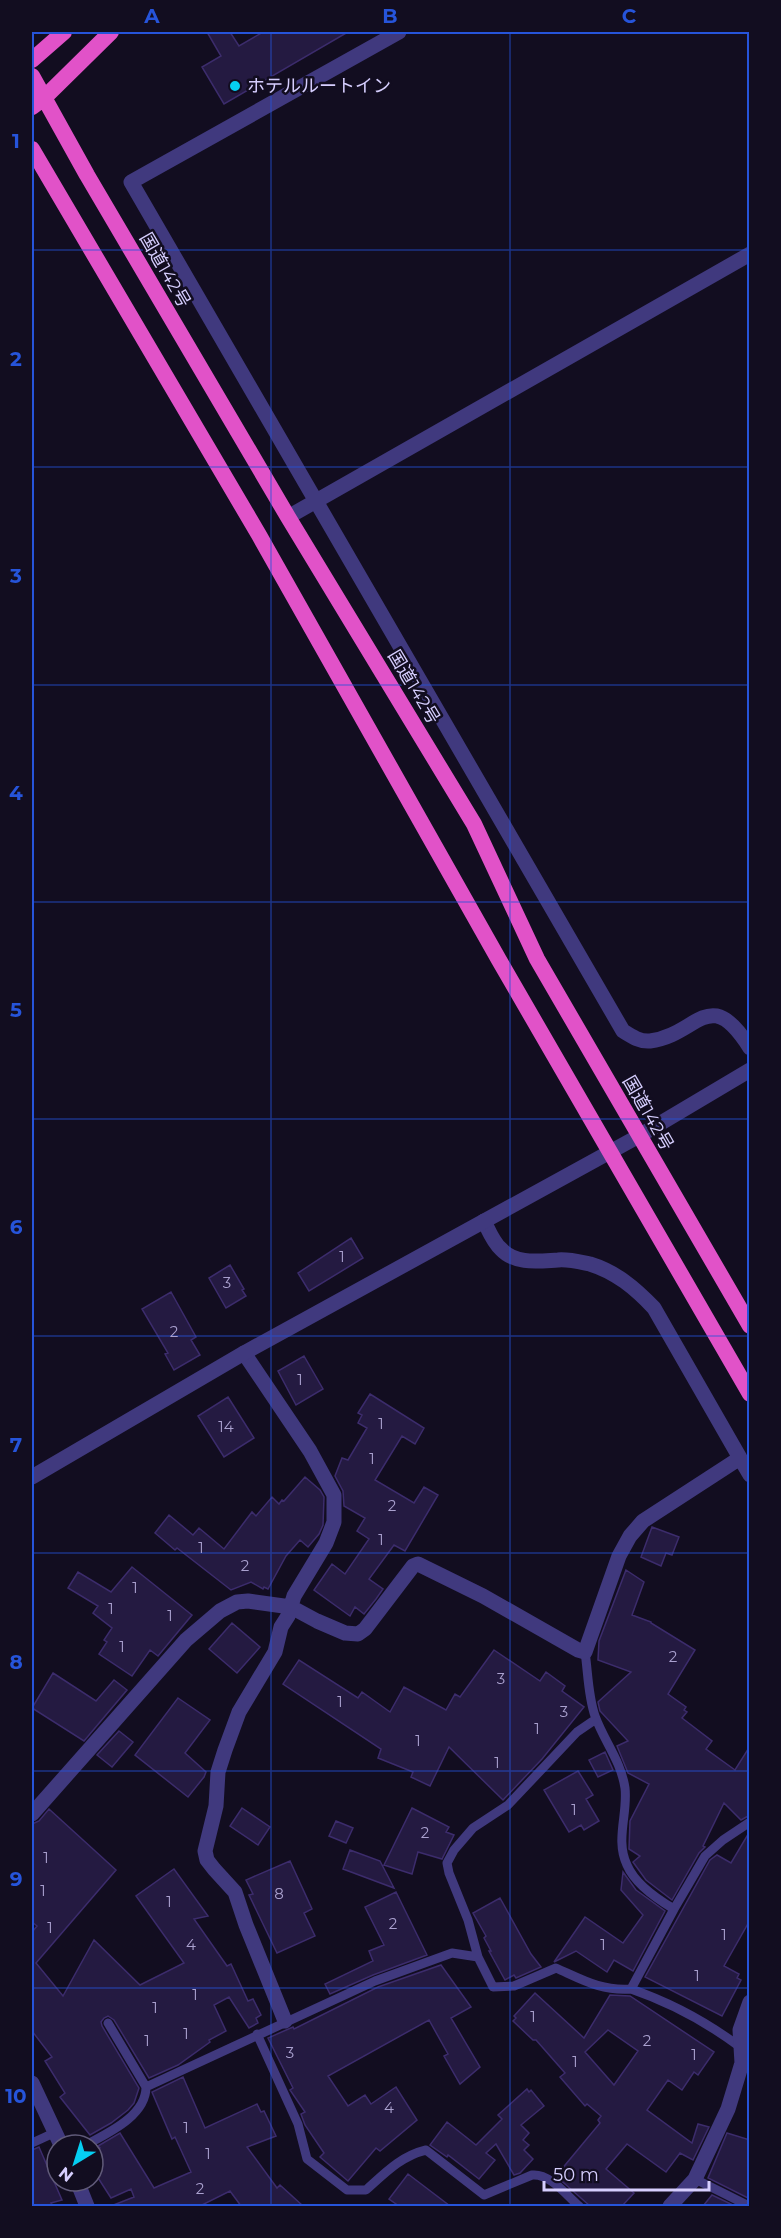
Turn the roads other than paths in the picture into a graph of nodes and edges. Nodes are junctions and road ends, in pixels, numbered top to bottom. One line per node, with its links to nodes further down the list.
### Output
1 (64, 32): 4 (highway)
2 (111, 32): 6 (highway)
3 (399, 32): 9 (street)
4 (32, 60)
5 (32, 76): 6 (highway, 国道142号)
6 (38, 103): 10 (highway, 国道142号)
7 (32, 149): 14 (highway)
8 (750, 254): 9 (street)
9 (317, 502): 10 (street); 11 (street)
10 (288, 517): 13 (highway, 国道142号)
11 (750, 1048)
12 (750, 1071): 13 (street)
13 (639, 1136): 14 (street); 16 (highway, 国道142号)
14 (611, 1152): 15 (street); 18 (highway)
15 (484, 1221): 17 (street); 19 (street)
16 (750, 1326)
17 (244, 1353): 21 (street); 22 (street)
18 (750, 1394)
19 (740, 1458): 20 (street); 23 (street)
20 (750, 1475)
21 (32, 1477)
22 (291, 1607): 23 (street); 25 (street); 31 (street)
23 (585, 1652): 24 (lane)
24 (596, 1719): 27 (lane); 28 (lane)
25 (32, 1814)
26 (750, 1822): 27 (lane)
27 (674, 1909): 29 (lane)
28 (478, 1957): 29 (lane); 31 (lane)
29 (631, 1989): 34 (lane)
30 (750, 2002): 34 (street)
31 (285, 2021): 33 (lane)
32 (108, 2023): 36 (lane)
33 (257, 2034): 36 (lane); 40 (lane)
34 (745, 2049): 39 (street)
35 (32, 2083): 37 (street)
36 (146, 2087): 38 (lane)
37 (56, 2133)
38 (105, 2133)
39 (695, 2179): 41 (street); 42 (lane)
40 (579, 2206)
41 (670, 2206)
42 (749, 2206)

